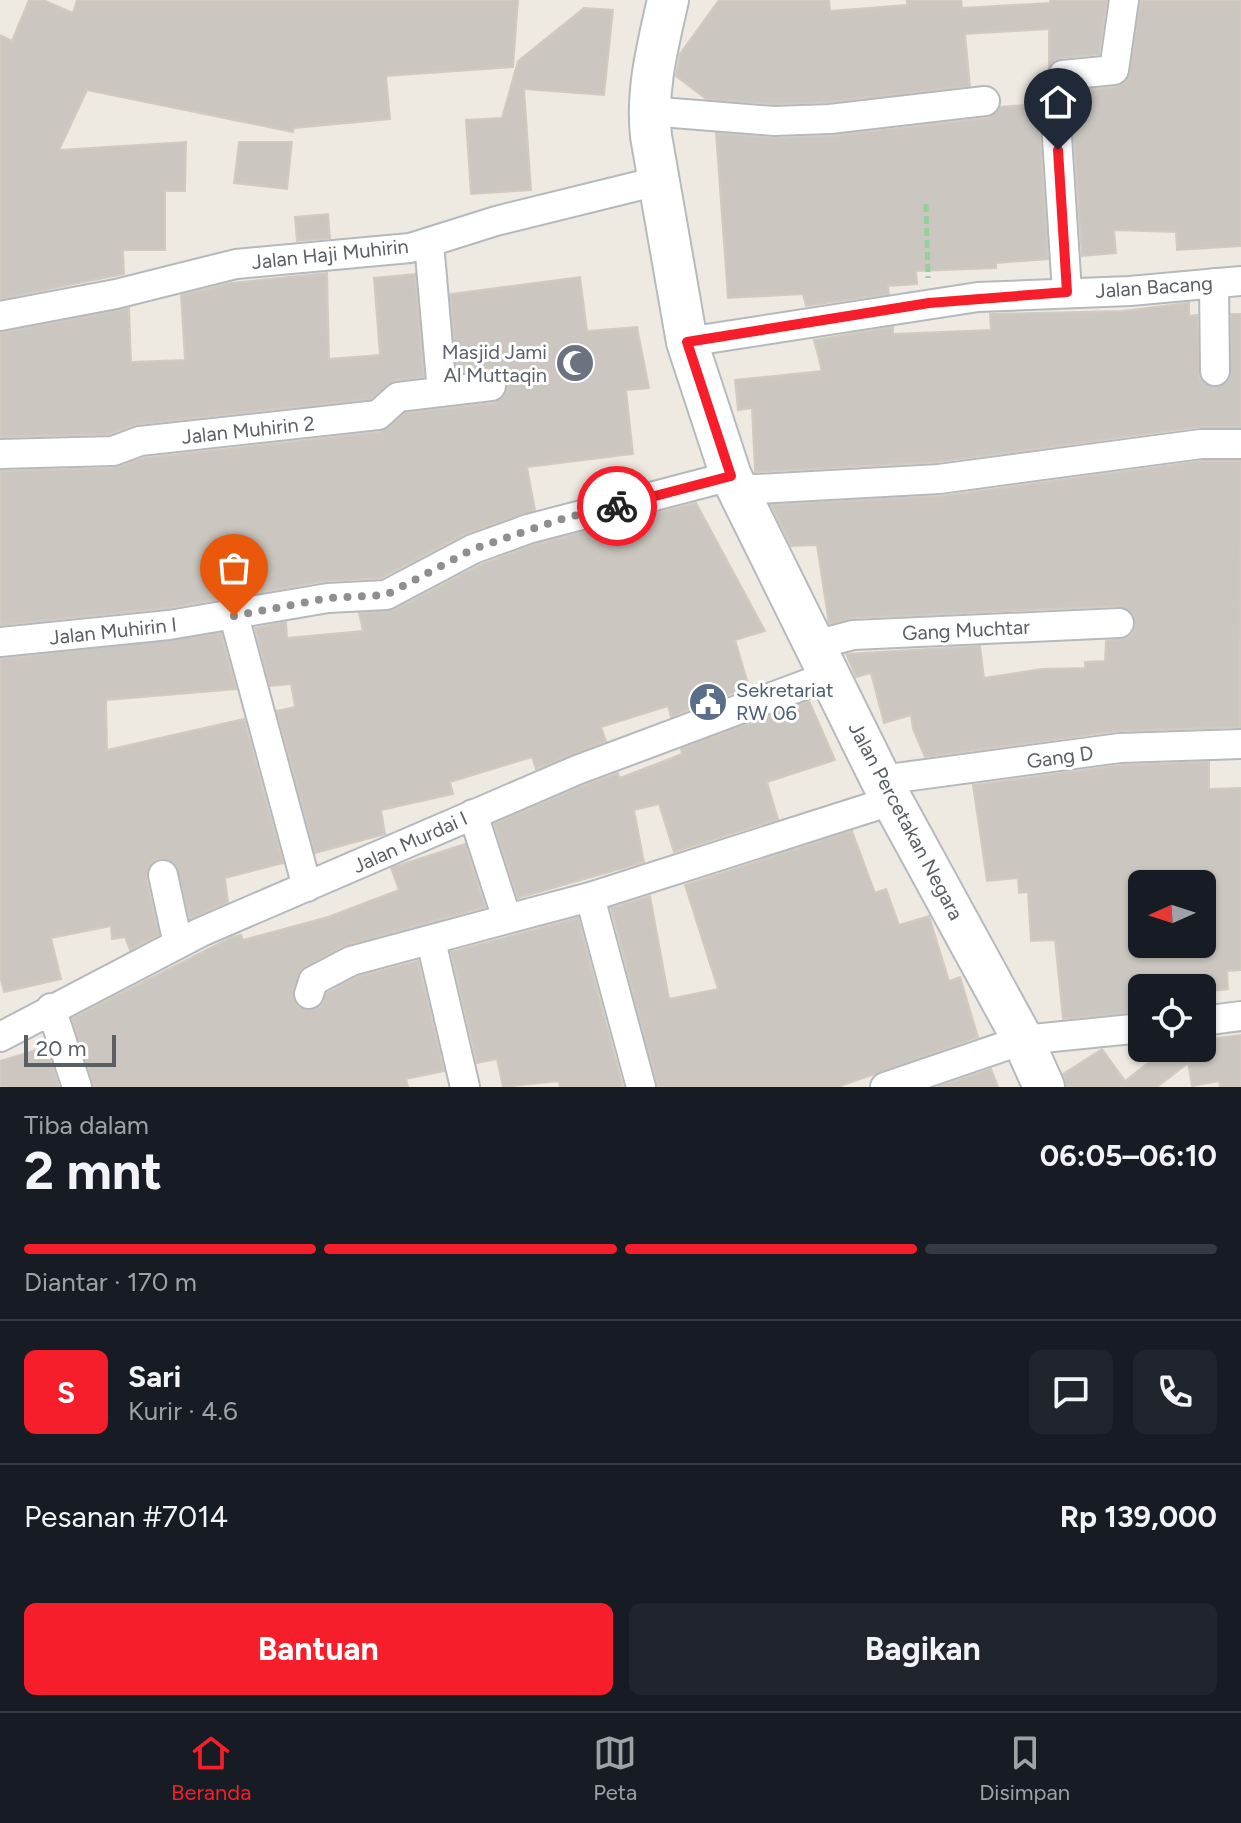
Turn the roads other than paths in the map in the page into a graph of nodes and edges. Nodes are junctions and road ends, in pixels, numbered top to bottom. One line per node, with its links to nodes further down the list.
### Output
1 (668, 0): 4 (main road, Jalan Percetakan Negara)
2 (1124, 0): 8 (street)
3 (985, 101): 4 (street)
4 (648, 111): 5 (main road, Jalan Percetakan Negara)
5 (658, 181): 6 (street, Jalan Haji Muhirin); 10 (main road, Jalan Percetakan Negara)
6 (429, 243): 9 (street, Jalan Haji Muhirin); 13 (street)
7 (1228, 282): 8 (street, Jalan Bacang); 11 (street)
8 (1067, 292): 10 (street, Jalan Bacang)
9 (0, 316)
10 (687, 342): 16 (main road, Jalan Percetakan Negara)
11 (1215, 371)
12 (491, 386): 13 (street, Jalan Muhirin 2)
13 (442, 392): 15 (street, Jalan Muhirin 2)
14 (1241, 444): 16 (street, Jalan Muhirin I)
15 (0, 454)
16 (734, 483): 17 (street, Jalan Muhirin I); 20 (main road, Jalan Percetakan Negara)
17 (234, 616): 19 (street, Jalan Muhirin I); 25 (street)
18 (1119, 623): 20 (street, Gang Muchtar)
19 (0, 642)
20 (823, 660): 22 (main road, Jalan Percetakan Negara); 23 (street, Jalan Murdai I)
21 (1241, 744): 22 (street, Gang D)
22 (886, 791): 26 (street, Gang D); 36 (main road, Jalan Percetakan Negara)
23 (473, 814): 25 (street, Jalan Murdai I); 27 (street)
24 (163, 875): 29 (street)
25 (307, 887): 29 (street, Jalan Murdai I)
26 (590, 897): 27 (street, Gang D); 39 (street)
27 (507, 919): 28 (street, Gang D)
28 (431, 941): 30 (street, Gang D); 38 (street)
29 (178, 944): 31 (street, Jalan Murdai I)
30 (309, 994)
31 (51, 1008): 35 (street, Jalan Murdai I); 37 (street)
32 (1241, 1016): 33 (street)
33 (1216, 1019)
34 (1128, 1029): 36 (street)
35 (0, 1037)
36 (1023, 1040): 40 (street); 41 (main road, Jalan Percetakan Negara)
37 (77, 1087)
38 (465, 1087)
39 (641, 1087)
40 (885, 1087)
41 (1044, 1087)

